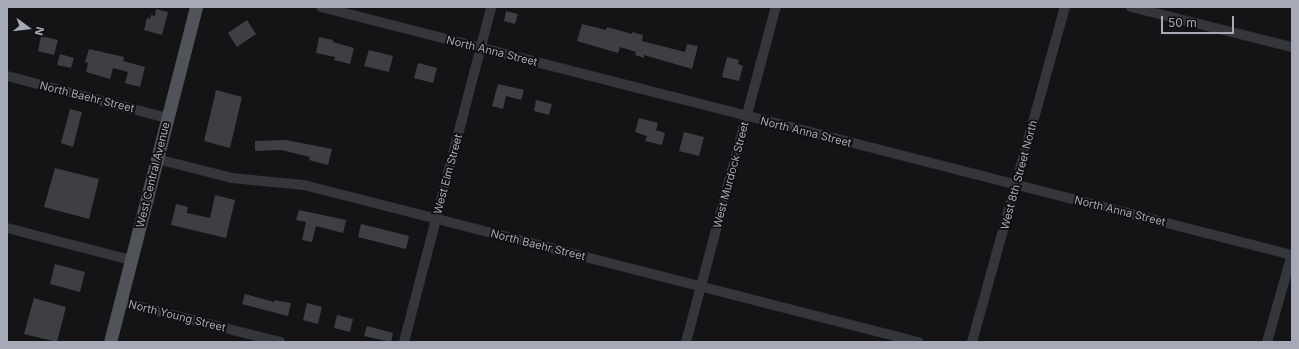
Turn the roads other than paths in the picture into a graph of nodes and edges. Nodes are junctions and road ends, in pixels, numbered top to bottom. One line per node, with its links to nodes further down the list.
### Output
1 (196, 7): 11 (main road, West Central Avenue)
2 (321, 7): 8 (street, North Anna Street)
3 (492, 7): 8 (street, West Elm Street)
4 (776, 7): 10 (street, West Murdock Street)
5 (1065, 7): 13 (street, West 8th Street North)
6 (1131, 7): 7 (street)
7 (1292, 47)
8 (481, 48): 10 (street, North Anna Street); 14 (street, West Elm Street)
9 (7, 76): 11 (street, North Baehr Street)
10 (747, 116): 13 (street, North Anna Street); 18 (street, West Murdock Street)
11 (168, 118): 12 (main road, West Central Avenue)
12 (157, 159): 14 (street, North Baehr Street); 17 (main road, West Central Avenue)
13 (1016, 185): 16 (street, North Anna Street); 25 (street, West 8th Street North)
14 (436, 219): 18 (street, North Baehr Street); 22 (street, West Elm Street)
15 (7, 228): 17 (street)
16 (1292, 254): 26 (street)
17 (131, 260): 19 (main road, West Central Avenue)
18 (701, 287): 23 (street, West Murdock Street); 24 (street, North Baehr Street)
19 (120, 302): 20 (main road, West Central Avenue); 21 (street, North Young Street)
20 (110, 342)
21 (280, 342)
22 (404, 342)
23 (686, 342)
24 (918, 342)
25 (972, 342)
26 (1267, 342)

